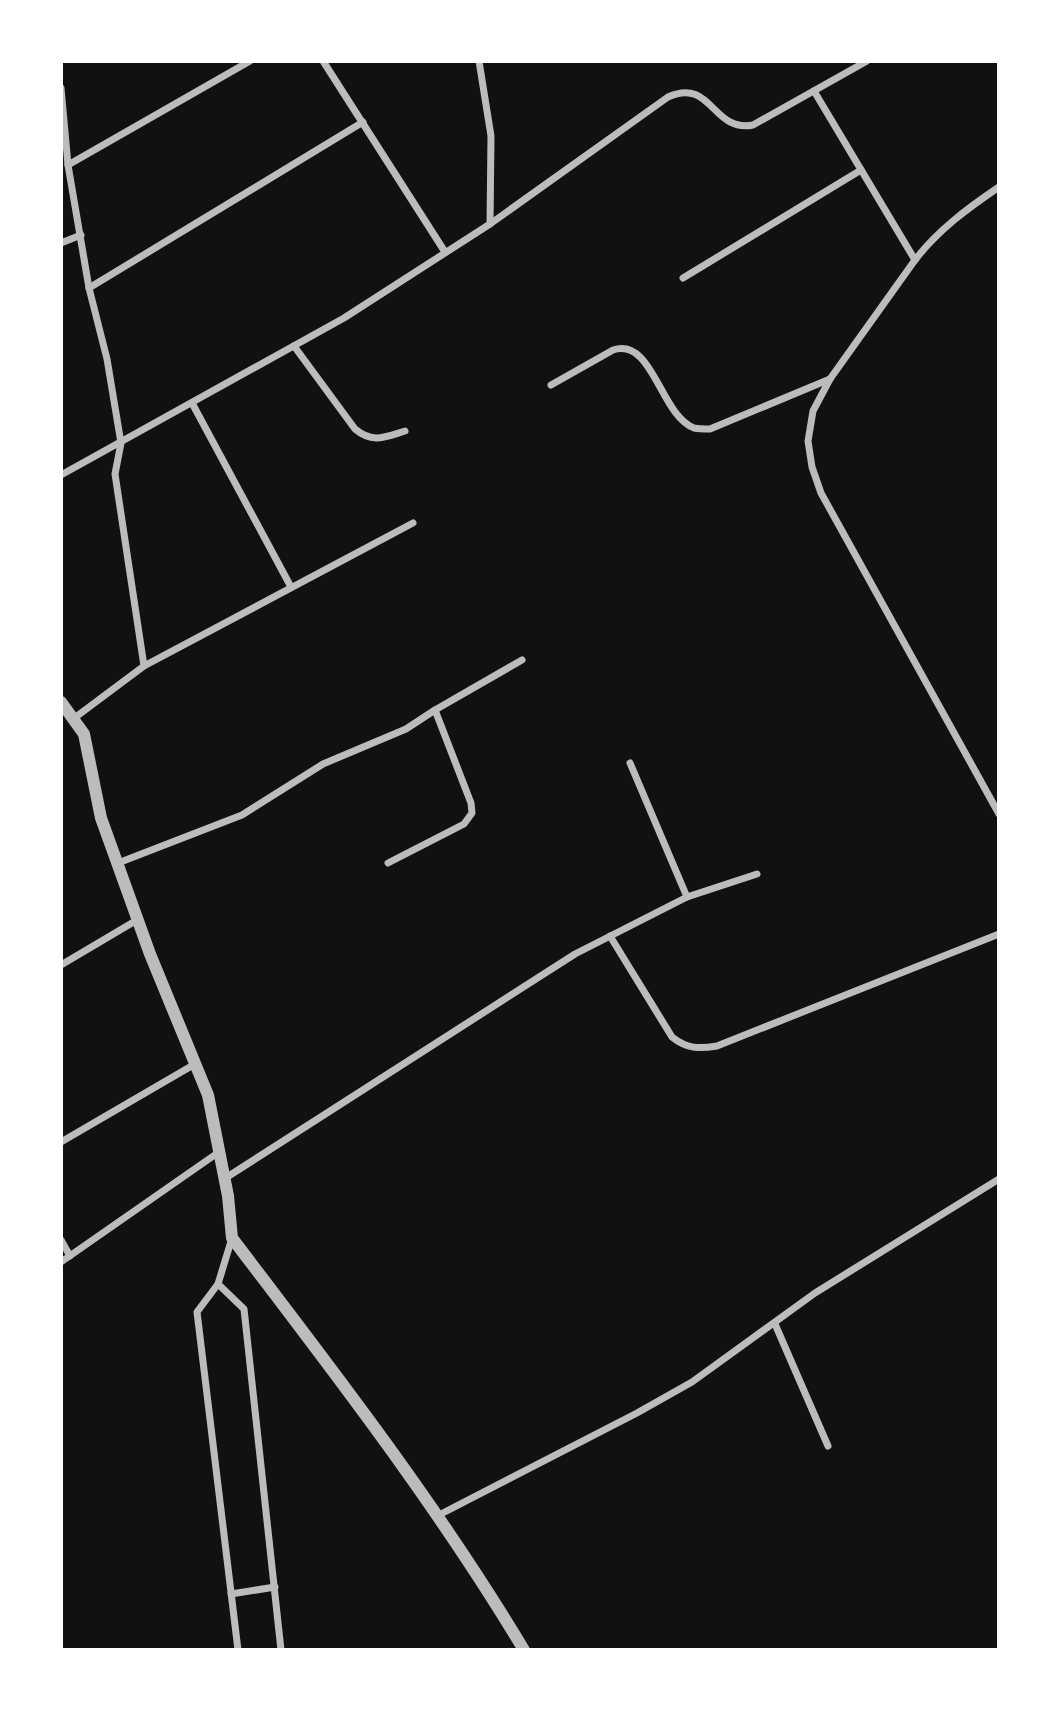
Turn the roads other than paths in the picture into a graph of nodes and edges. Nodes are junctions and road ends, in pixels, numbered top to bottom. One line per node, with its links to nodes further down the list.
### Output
1 (250, 61): 8 (street)
2 (323, 61): 7 (street)
3 (479, 61): 11 (street)
4 (867, 61): 6 (street)
5 (61, 88): 8 (street)
6 (814, 91): 9 (street); 11 (street)
7 (363, 122): 14 (street); 17 (street)
8 (68, 165): 12 (street)
9 (861, 170): 15 (street); 16 (street)
10 (999, 187): 15 (street)
11 (490, 224): 14 (street)
12 (81, 235): 13 (street); 17 (street)
13 (61, 243)
14 (445, 252): 18 (street)
15 (915, 260): 19 (street)
16 (683, 278)
17 (89, 288): 23 (street)
18 (294, 346): 21 (street); 22 (street)
19 (830, 379): 20 (street); 33 (street)
20 (551, 385)
21 (192, 402): 23 (street); 26 (street)
22 (405, 431)
23 (121, 443): 24 (street); 28 (street)
24 (61, 475)
25 (414, 523): 26 (street)
26 (291, 587): 28 (street)
27 (522, 660): 30 (street)
28 (144, 666): 31 (street)
29 (61, 702): 31 (street)
30 (435, 710): 34 (street); 35 (street)
31 (73, 719): 34 (street)
32 (630, 763): 37 (street)
33 (999, 814)
34 (118, 863): 38 (street)
35 (388, 863)
36 (757, 874): 37 (street)
37 (687, 897): 40 (street)
38 (137, 920): 41 (street); 42 (street)
39 (999, 934): 40 (street)
40 (610, 936): 45 (street)
41 (61, 965)
42 (195, 1064): 43 (street); 44 (street)
43 (61, 1142)
44 (219, 1152): 45 (street); 49 (street)
45 (225, 1179): 47 (street)
46 (999, 1179): 52 (street)
47 (232, 1238): 51 (street); 54 (street)
48 (61, 1240): 49 (street)
49 (70, 1256): 50 (street)
50 (61, 1262)
51 (218, 1284): 55 (street); 56 (street)
52 (775, 1324): 53 (street); 54 (street)
53 (828, 1446)
54 (437, 1516): 59 (street)
55 (275, 1587): 56 (street); 58 (street)
56 (231, 1594): 57 (street)
57 (237, 1650)
58 (281, 1650)
59 (524, 1650)

